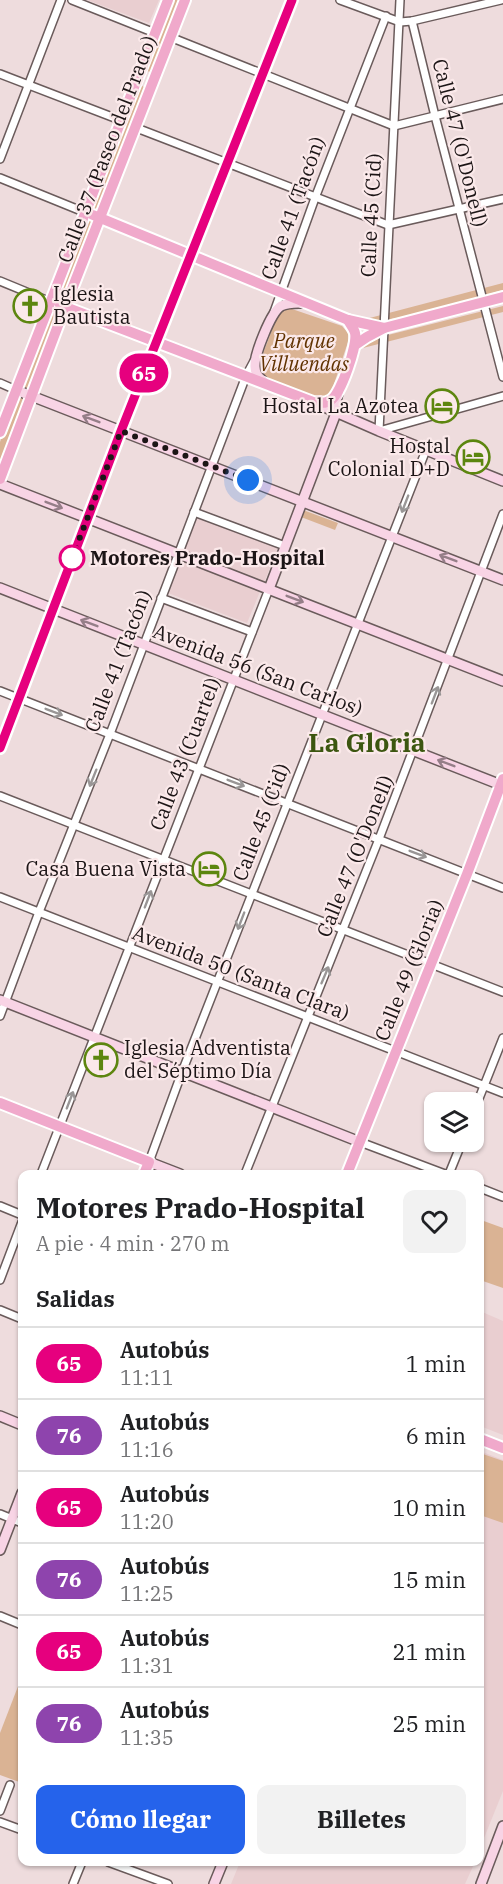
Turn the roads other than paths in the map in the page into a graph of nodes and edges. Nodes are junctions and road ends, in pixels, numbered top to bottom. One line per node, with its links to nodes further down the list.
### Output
1 (61, 0): 19 (street)
2 (72, 0): 12 (street)
3 (168, 0): 12 (main road, Calle 37 (Paseo del Prado))
4 (184, 0): 13 (main road, Calle 37 (Paseo del Prado))
5 (292, 0): 17 (street)
6 (340, 0): 9 (street)
7 (400, 0): 11 (street, Calle 45 (Cid))
8 (501, 0): 10 (street)
9 (386, 16): 11 (street); 22 (street, Calle 41 (Tacón))
10 (412, 21): 11 (street); 23 (street, Calle 47 (O'Donell))
11 (400, 22): 25 (street, Calle 45 (Cid))
12 (155, 33): 14 (main road, Calle 37 (Paseo del Prado))
13 (170, 38): 15 (main road, Calle 37 (Paseo del Prado)); 17 (street)
14 (141, 68): 15 (main road); 18 (main road, Calle 37 (Paseo del Prado))
15 (155, 73): 20 (main road, Calle 37 (Paseo del Prado))
16 (0, 74): 19 (street)
17 (263, 75): 22 (street); 28 (street)
18 (135, 83): 20 (main road); 24 (main road, Calle 37 (Paseo del Prado))
19 (29, 85): 24 (street); 27 (street)
20 (149, 90): 26 (main road, Calle 37 (Paseo del Prado))
21 (503, 99): 23 (street)
22 (349, 110): 25 (street); 30 (street, Calle 41 (Tacón))
23 (435, 116): 25 (street); 32 (street, Calle 47 (O'Donell))
24 (120, 120): 33 (main road, Calle 37 (Paseo del Prado))
25 (394, 126): 35 (street, Calle 45 (Cid))
26 (134, 127): 28 (street); 34 (main road, Calle 37 (Paseo del Prado))
27 (0, 159)
28 (226, 162): 30 (street); 36 (street)
29 (0, 178): 33 (street)
30 (315, 198): 35 (street); 38 (street, Calle 41 (Tacón))
31 (503, 199): 32 (street)
32 (459, 210): 35 (street); 41 (street, Calle 47 (O'Donell))
33 (84, 212): 34 (main road); 40 (main road, Calle 37 (Paseo del Prado))
34 (99, 218): 36 (main road); 43 (main road, Calle 37 (Paseo del Prado))
35 (388, 225): 46 (street, Calle 45 (Cid))
36 (190, 256): 38 (main road); 47 (street)
37 (0, 281): 40 (street)
38 (281, 291): 42 (main road); 44 (street, Calle 41 (Tacón))
39 (503, 297): 41 (main road)
40 (51, 302): 43 (main road); 54 (main road, Calle 37 (Paseo del Prado))
41 (484, 302): 46 (main road); 51 (street, Calle 47 (O'Donell))
42 (305, 303): 44 (street); 45 (main road)
43 (65, 307): 47 (main road); 56 (main road, Calle 37 (Paseo del Prado))
44 (273, 316): 49 (street, Calle 41 (Tacón))
45 (348, 320): 46 (main road); 48 (main road)
46 (384, 328): 48 (main road); 61 (street, Calle 45 (Cid))
47 (157, 343): 50 (main road); 60 (street)
48 (355, 345): 55 (main road, Calle 43 (Cuartel))
49 (255, 359): 50 (street, Calle 41 (Tacón)); 53 (street)
50 (246, 376): 53 (main road); 64 (street, Calle 41 (Tacón))
51 (503, 377)
52 (0, 383): 54 (street)
53 (265, 383): 58 (main road)
54 (16, 390): 56 (street); 62 (main road, Calle 37 (Paseo del Prado))
55 (338, 393): 58 (main road); 59 (street, Calle 43 (Cuartel))
56 (31, 396): 60 (street, one-way to 56); 65 (main road, Calle 37 (Paseo del Prado))
57 (503, 396): 61 (street)
58 (313, 402): 59 (street)
59 (336, 413): 61 (street); 68 (street, Calle 43 (Cuartel))
60 (121, 431): 64 (street); 71 (street)
61 (379, 431): 63 (street)
62 (0, 432)
63 (426, 450): 66 (street); 72 (street, Calle 45 (Cid), one-way to 72)
64 (211, 466): 68 (street); 69 (street, Calle 41 (Tacón))
65 (0, 479)
66 (503, 481)
67 (0, 484): 71 (street, one-way to 71)
68 (303, 501): 72 (street); 73 (street, Calle 43 (Cuartel))
69 (194, 512): 73 (street); 74 (street, Calle 41 (Tacón))
70 (503, 514): 75 (street, Calle 47 (O'Donell))
71 (88, 519): 74 (street); 80 (street)
72 (392, 536): 75 (street, one-way to 72); 81 (street, Calle 45 (Cid))
73 (285, 546): 78 (street, Calle 43 (Cuartel))
74 (178, 554): 78 (street); 79 (street, Calle 41 (Tacón))
75 (482, 571): 76 (street); 84 (street, Calle 47 (O'Donell))
76 (503, 580)
77 (0, 588): 80 (street, Avenida 56 (San Carlos))
78 (269, 589): 81 (street, one-way to 81); 82 (street, Calle 43 (Cuartel))
79 (161, 598): 82 (street); 83 (street, Calle 41 (Tacón))
80 (52, 609): 83 (street, Avenida 56 (San Carlos), one-way to 80); 88 (street)
81 (358, 624): 84 (street); 89 (street, Calle 45 (Cid))
82 (252, 632): 85 (street, Calle 43 (Cuartel))
83 (144, 645): 85 (street, Avenida 56 (San Carlos)); 90 (street, Calle 41 (Tacón))
84 (448, 659): 86 (street); 92 (street, Calle 47 (O'Donell), one-way to 84)
85 (233, 680): 89 (street, Avenida 56 (San Carlos)); 93 (street, Calle 43 (Cuartel))
86 (503, 681)
87 (0, 691): 88 (street)
88 (19, 698): 90 (street, one-way to 90); 91 (street)
89 (322, 715): 92 (street, Avenida 56 (San Carlos)); 96 (street, Calle 45 (Cid))
90 (110, 734): 93 (street); 97 (street, Calle 41 (Tacón), one-way to 97)
91 (0, 748)
92 (414, 751): 94 (street, Avenida 56 (San Carlos), one-way to 92); 98 (street, Calle 47 (O'Donell))
93 (199, 769): 96 (street, one-way to 96); 99 (street, Calle 43 (Cuartel))
94 (502, 783): 100 (main road, Calle 49 (Gloria))
95 (0, 795): 97 (street)
96 (287, 803): 98 (street); 102 (street, Calle 45 (Cid))
97 (74, 825): 99 (street); 104 (street, Calle 41 (Tacón))
98 (379, 839): 100 (street, one-way to 100); 105 (street, Calle 47 (O'Donell))
99 (164, 859): 102 (street); 106 (street, Calle 43 (Cuartel), one-way to 99)
100 (467, 874): 101 (street); 107 (main road, Calle 49 (Gloria))
101 (503, 888)
102 (252, 894): 105 (street); 108 (street, Calle 45 (Cid), one-way to 108)
103 (0, 897): 104 (street, Avenida 50 (Santa Clara))
104 (39, 912): 106 (street, Avenida 50 (Santa Clara)); 110 (street, Calle 41 (Tacón))
105 (344, 930): 107 (street); 112 (street, Calle 47 (O'Donell), one-way to 105)
106 (129, 947): 108 (street, Avenida 50 (Santa Clara)); 113 (street, Calle 43 (Cuartel))
107 (431, 964): 109 (street); 115 (main road, Calle 49 (Gloria))
108 (218, 981): 112 (street, Avenida 50 (Santa Clara)); 116 (street, Calle 45 (Cid))
109 (503, 992)
110 (3, 1001): 111 (street, Calle 41 (Tacón)); 113 (street)
111 (0, 1016)
112 (308, 1016): 115 (street, Avenida 50 (Santa Clara)); 121 (street, Calle 47 (O'Donell))
113 (94, 1037): 116 (street); 122 (street, Calle 43 (Cuartel), one-way to 113)
114 (503, 1038): 117 (street)
115 (396, 1051): 117 (street, Avenida 50 (Santa Clara)); 123 (main road, Calle 49 (Gloria))
116 (182, 1072): 121 (street); 125 (street, Calle 45 (Cid))
117 (484, 1085): 118 (street); 119 (street, Avenida 50 (Santa Clara))
118 (481, 1092)
119 (503, 1093)
120 (0, 1103): 122 (main road)
121 (272, 1107): 123 (street); 129 (street, Calle 47 (O'Donell))
122 (60, 1126): 125 (main road); 126 (street, Calle 43 (Cuartel))
123 (360, 1142): 130 (main road, Calle 49 (Gloria)); 131 (street)
124 (457, 1152): 132 (street)
125 (149, 1162): 127 (main road, Calle 45 (Cid)); 128 (street)
126 (43, 1170)
127 (146, 1170)
128 (170, 1170)
129 (247, 1170)
130 (349, 1170)
131 (436, 1170)
132 (449, 1170)
133 (484, 1190): 134 (street)
134 (503, 1197)
135 (0, 1206): 136 (street)
136 (18, 1213)
137 (18, 1233): 138 (street)
138 (0, 1280)
139 (0, 1310): 140 (street)
140 (18, 1317)
141 (0, 1416): 142 (street)
142 (18, 1423)
143 (484, 1441): 144 (main road)
144 (503, 1448)
145 (18, 1503): 147 (street)
146 (0, 1514): 147 (street)
147 (12, 1519): 148 (street); 149 (street)
148 (18, 1521)
149 (0, 1550)
150 (0, 1616): 151 (street)
151 (18, 1623)
152 (10, 1785): 153 (street)
153 (0, 1811)
154 (0, 1822): 156 (street)
155 (503, 1826): 157 (street)
156 (18, 1829)
157 (499, 1849): 164 (street)
158 (80, 1866): 161 (street)
159 (119, 1866): 162 (street)
160 (221, 1866): 163 (street)
161 (73, 1884)
162 (168, 1884)
163 (214, 1884)
164 (480, 1884)

